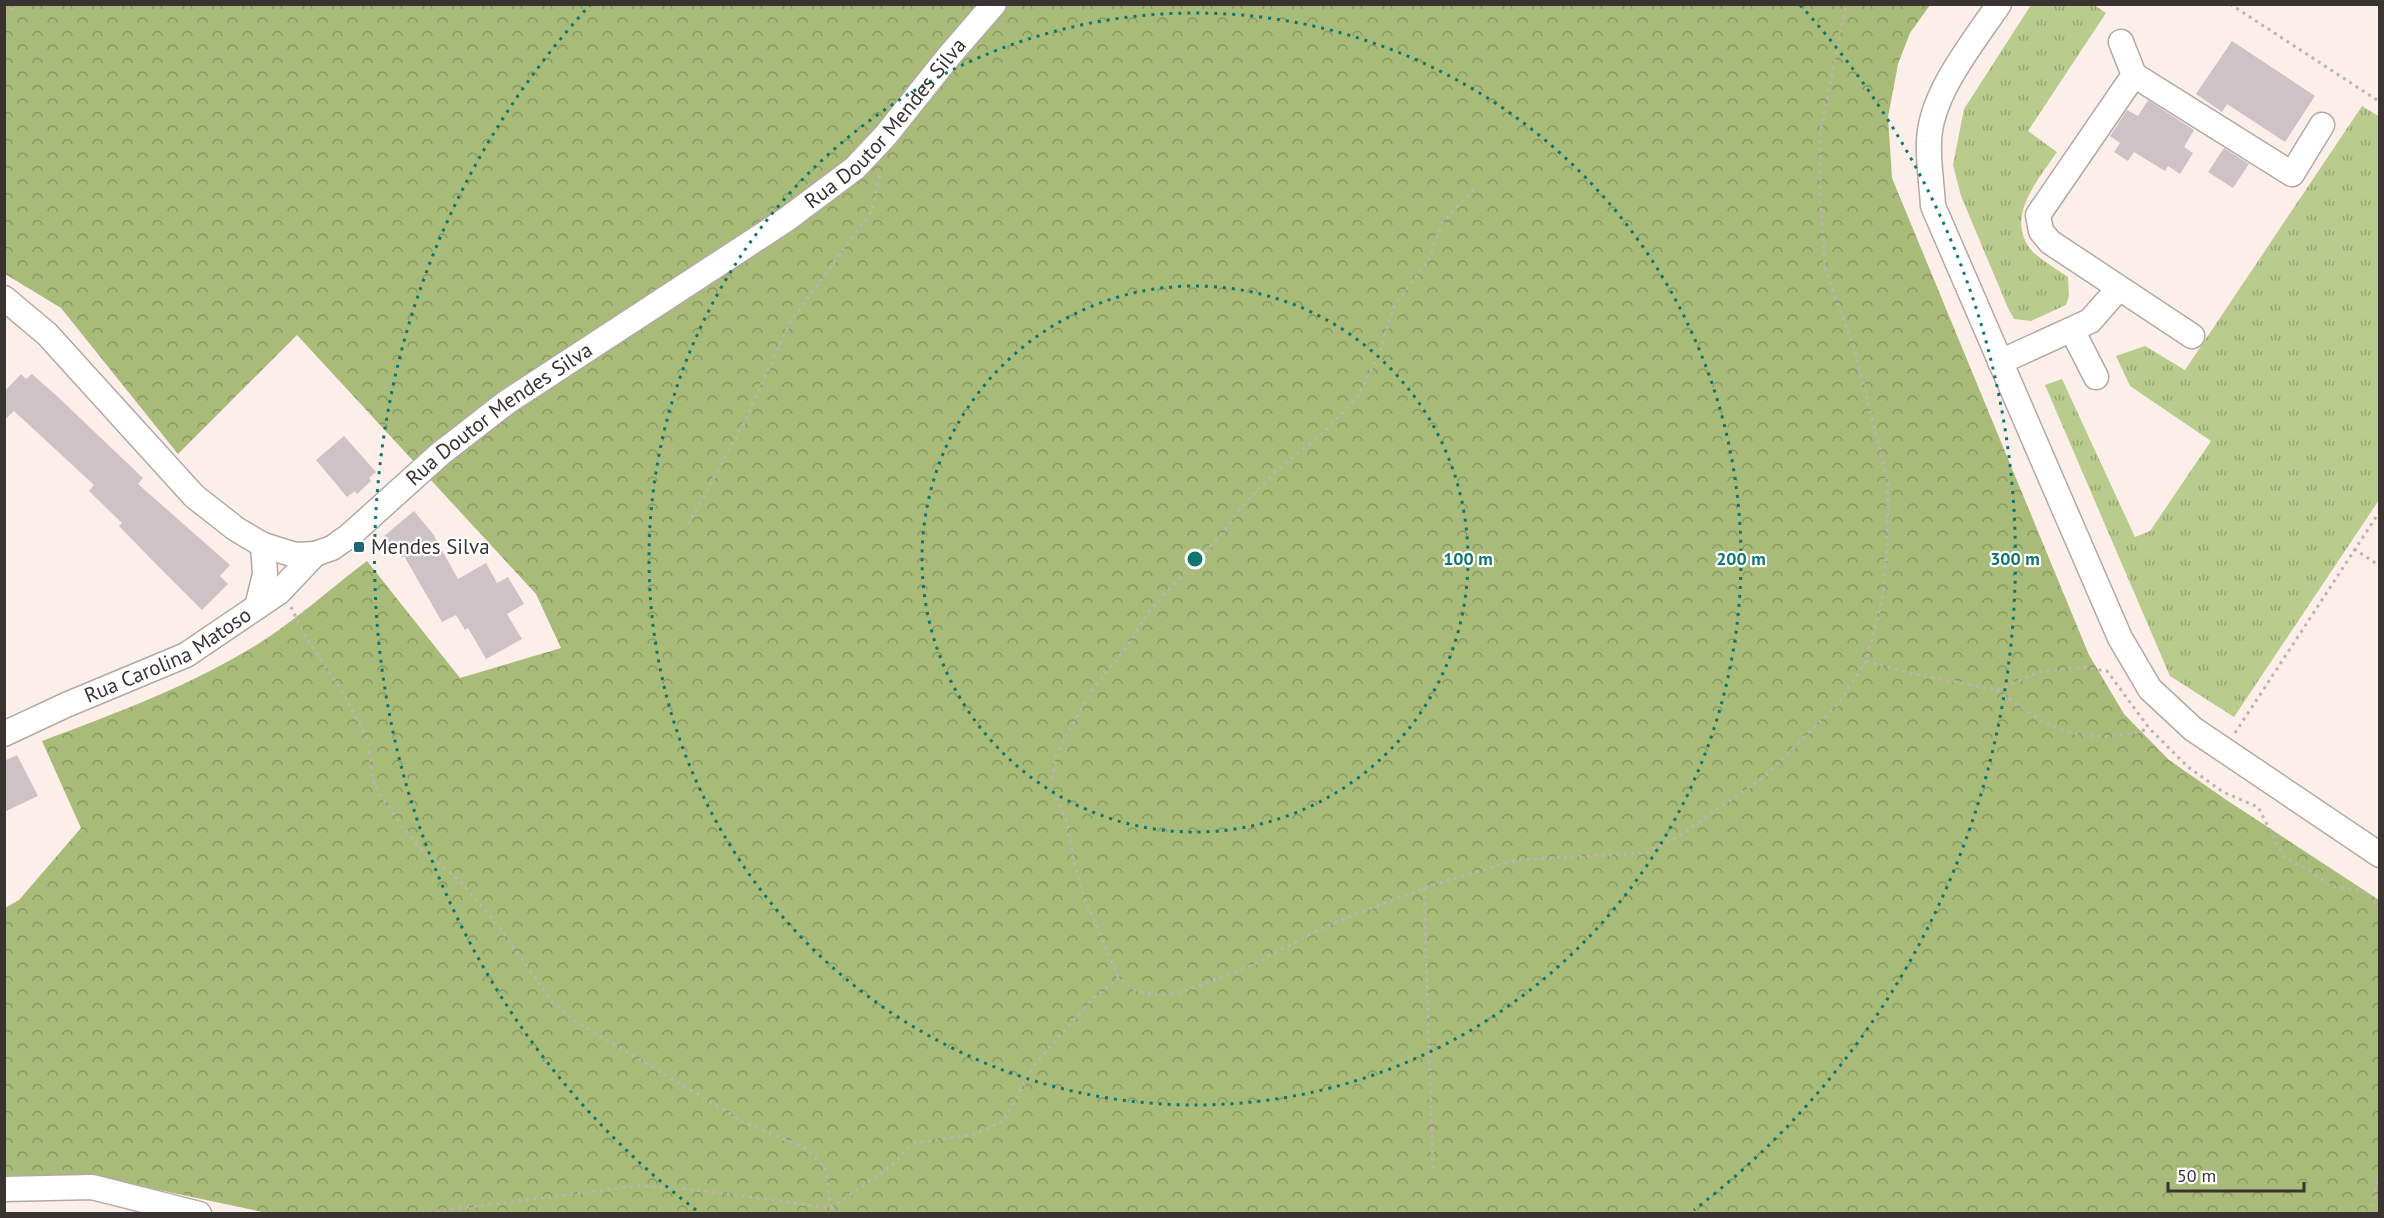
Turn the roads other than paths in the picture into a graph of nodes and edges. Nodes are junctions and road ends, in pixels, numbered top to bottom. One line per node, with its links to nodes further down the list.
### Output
1 (994, 4): 13 (street, Rua Doutor Mendes Silva)
2 (1999, 4): 10 (street)
3 (2121, 42): 4 (street)
4 (2134, 75): 5 (street); 6 (street)
5 (2322, 124)
6 (2120, 288): 8 (street); 9 (street)
7 (4, 298): 12 (street, Rua Doutor Mendes Silva)
8 (2072, 330): 10 (street); 11 (street)
9 (2192, 336)
10 (2000, 362): 16 (street)
11 (2096, 377)
12 (262, 545): 13 (street, Rua Doutor Mendes Silva); 14 (street)
13 (315, 554): 14 (street, Rua Carolina Matoso)
14 (257, 607): 15 (street, Rua Carolina Matoso)
15 (4, 734)
16 (2379, 855)
17 (4, 1189): 18 (street)
18 (199, 1214)

